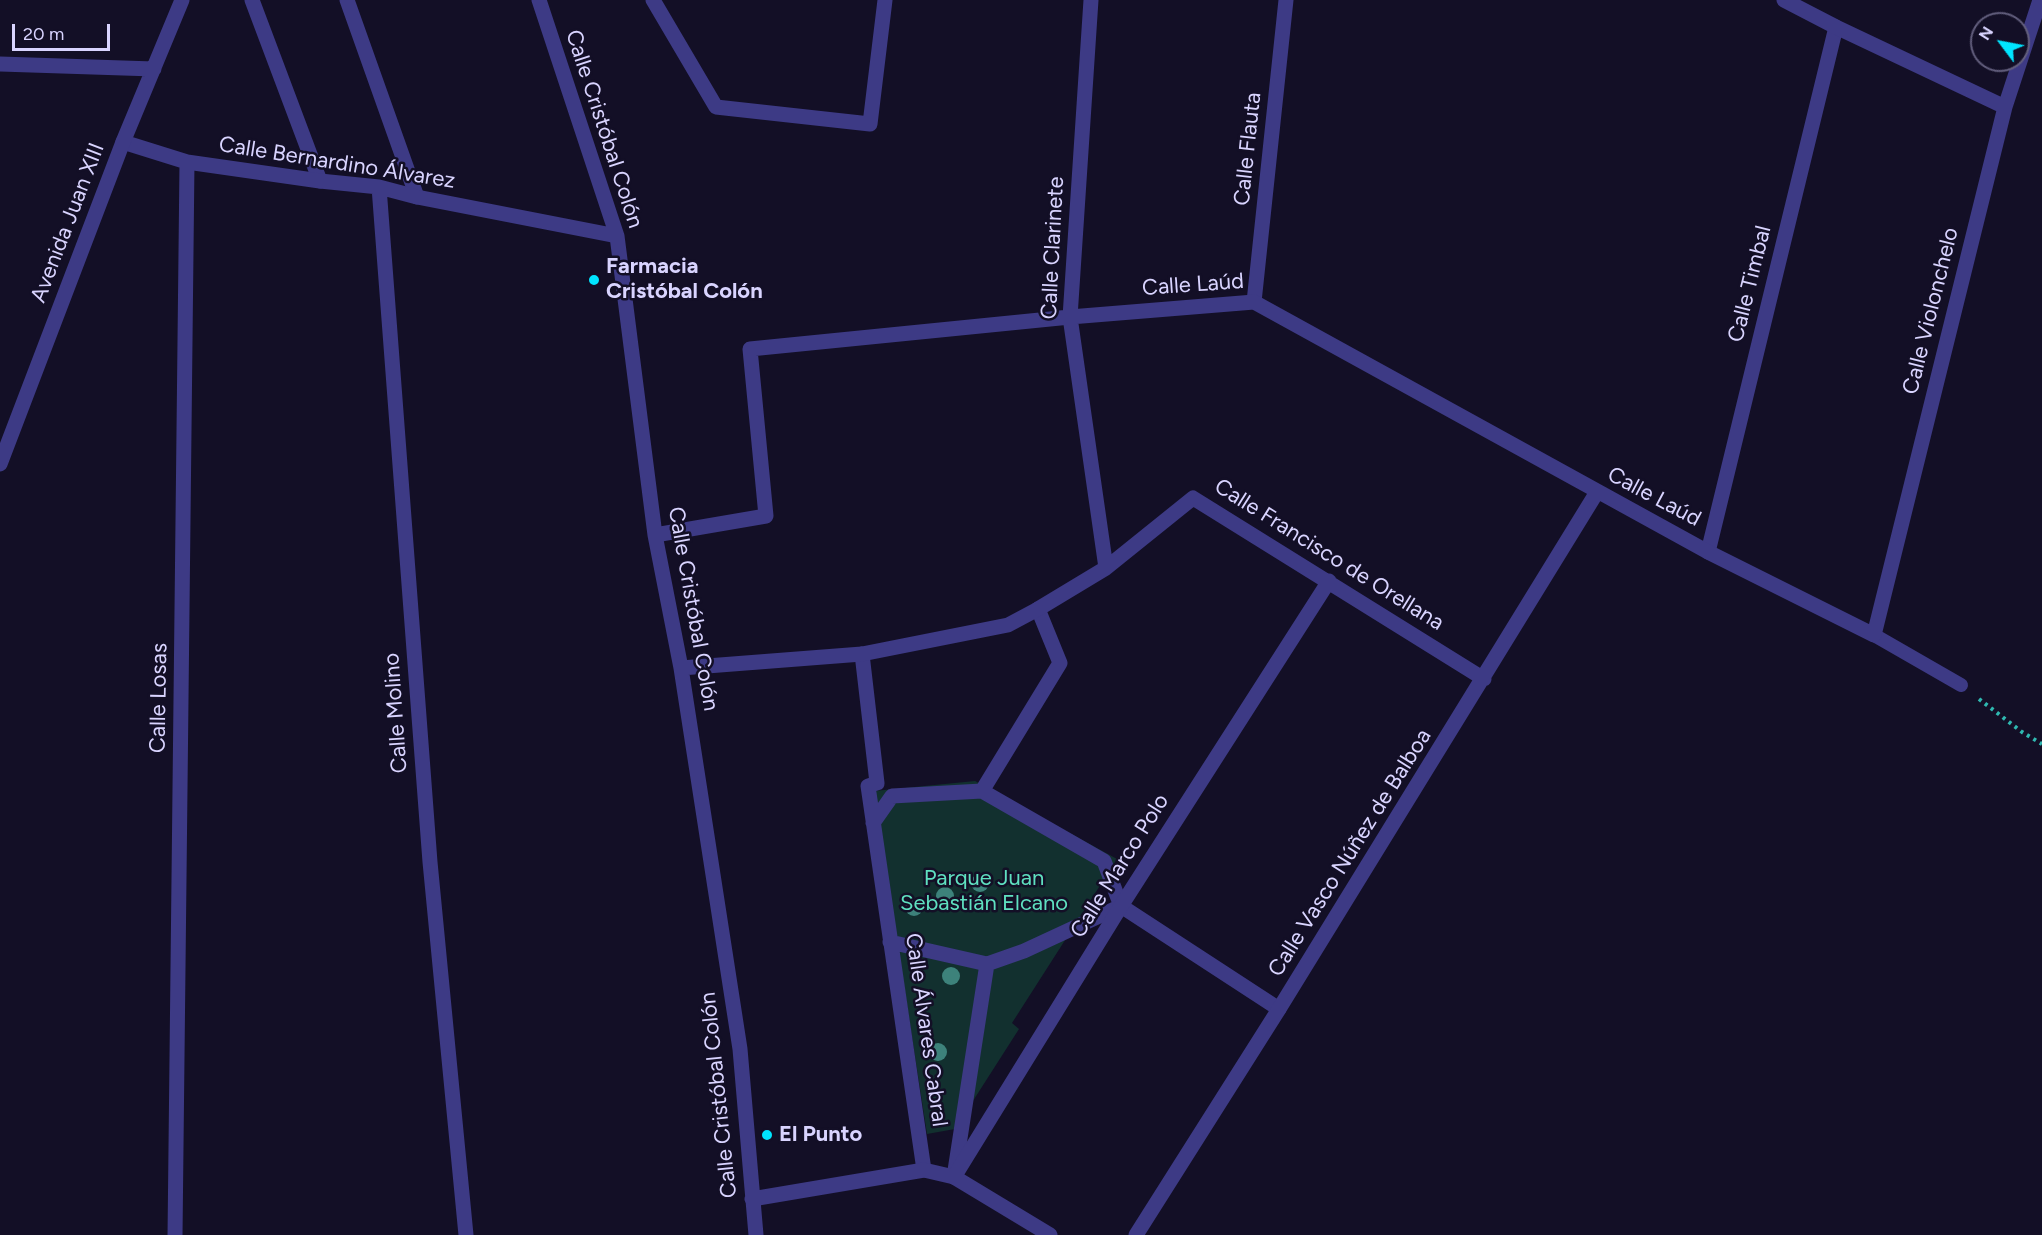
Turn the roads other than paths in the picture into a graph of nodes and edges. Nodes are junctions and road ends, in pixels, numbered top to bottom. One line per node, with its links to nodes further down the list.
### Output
1 (182, 0): 13 (street, Avenida Juan XIII)
2 (252, 0): 17 (street)
3 (347, 0): 19 (street)
4 (539, 0): 20 (street, Calle Cristóbal Colón)
5 (653, 0): 6 (street)
6 (885, 0)
7 (1091, 0): 22 (street, Calle Clarinete)
8 (1286, 0): 21 (street, Calle Flauta)
9 (1784, 0): 11 (street)
10 (2040, 0): 14 (street, Calle Violonchelo)
11 (1836, 27): 14 (street); 26 (street, Calle Timbal)
12 (0, 64): 13 (street)
13 (154, 69): 15 (street, Avenida Juan XIII)
14 (2005, 107): 30 (street, Calle Violonchelo)
15 (123, 142): 16 (street, Calle Bernardino Álvarez); 23 (street, Avenida Juan XIII)
16 (188, 162): 17 (street, Calle Bernardino Álvarez); 44 (street, Calle Losas)
17 (320, 181): 18 (street, Calle Bernardino Álvarez)
18 (379, 187): 19 (street, Calle Bernardino Álvarez); 45 (street, Calle Molino)
19 (417, 197): 20 (street, Calle Bernardino Álvarez)
20 (617, 236): 25 (street, Calle Cristóbal Colón)
21 (1254, 302): 22 (street, Calle Laúd); 24 (street, Calle Laúd)
22 (1070, 317): 25 (street, Calle Laúd); 27 (street, Calle Clarinete)
23 (0, 464)
24 (1597, 492): 26 (street, Calle Laúd); 33 (street, Calle Vasco Núñez de Balboa)
25 (656, 535): 32 (street, Calle Cristóbal Colón)
26 (1708, 552): 30 (street, Calle Laúd)
27 (1106, 568): 28 (street, Calle Francisco de Orellana); 29 (street, Calle Francisco de Orellana)
28 (1329, 581): 33 (street, Calle Francisco de Orellana); 37 (street, Calle Marco Polo)
29 (1038, 609): 31 (street, Calle Francisco de Orellana); 35 (street)
30 (1874, 635): 34 (lane)
31 (861, 654): 32 (street, Calle Francisco de Orellana); 36 (street, Calle Álvares Cabral)
32 (681, 668): 43 (street, Calle Cristóbal Colón)
33 (1484, 679): 40 (street, Calle Vasco Núñez de Balboa)
34 (1961, 685)
35 (982, 791): 36 (street); 37 (street)
36 (873, 823): 38 (street, Calle Álvares Cabral)
37 (1121, 906): 39 (street); 40 (street); 42 (street, Calle Marco Polo)
38 (890, 942): 39 (street); 41 (street, Calle Álvares Cabral)
39 (987, 964): 42 (street)
40 (1279, 1009): 48 (street, Calle Vasco Núñez de Balboa)
41 (924, 1170): 42 (street); 43 (street)
42 (954, 1177): 47 (street)
43 (752, 1198): 46 (street, Calle Cristóbal Colón)
44 (176, 1235)
45 (466, 1235)
46 (756, 1235)
47 (1050, 1235)
48 (1136, 1235)

